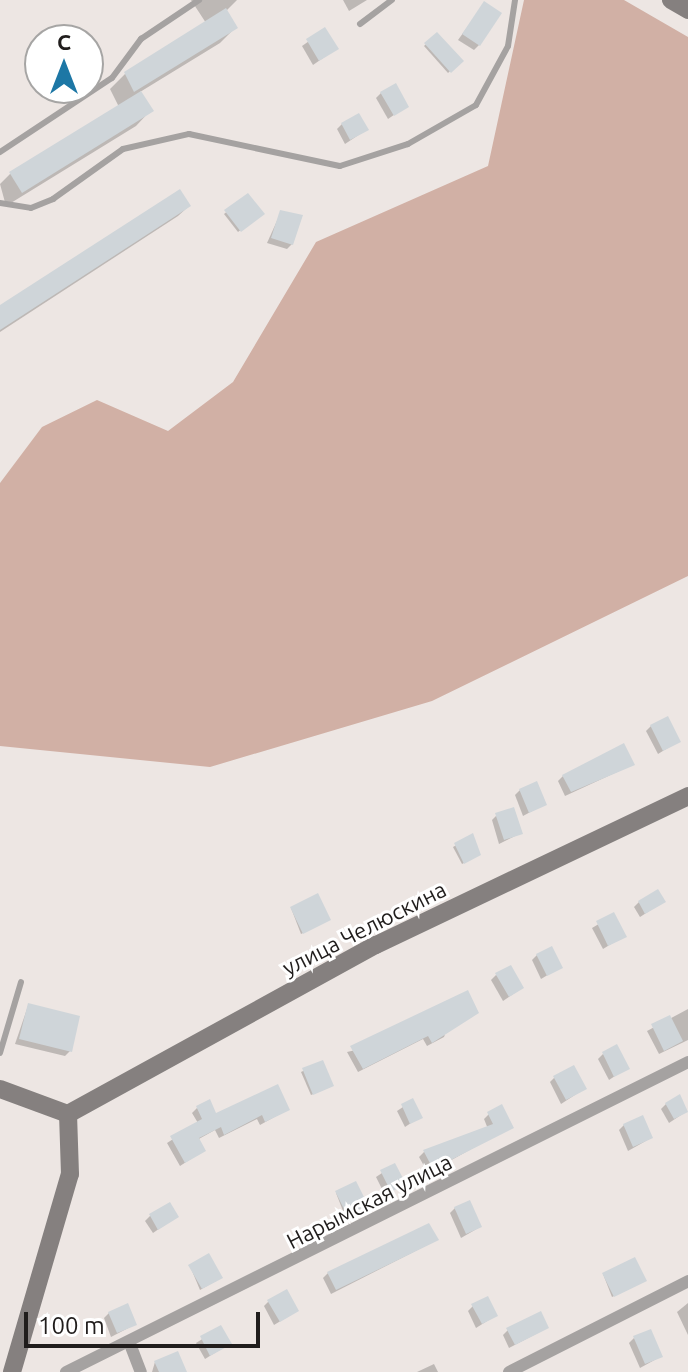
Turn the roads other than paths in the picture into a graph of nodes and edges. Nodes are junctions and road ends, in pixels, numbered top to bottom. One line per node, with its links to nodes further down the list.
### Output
1 (199, 0): 7 (lane)
2 (392, 0): 6 (lane)
3 (515, 0): 8 (lane)
4 (671, 0): 5 (street)
5 (688, 10)
6 (360, 24)
7 (0, 152)
8 (0, 203)
9 (688, 796): 14 (street, улица Челюскина)
10 (21, 982): 11 (lane)
11 (0, 1053)
12 (688, 1062): 16 (street, Нарымская улица)
13 (0, 1089): 14 (street)
14 (68, 1114): 17 (street)
15 (688, 1281): 20 (street)
16 (130, 1344): 18 (street, Нарымская улица); 19 (street)
17 (12, 1372)
18 (66, 1372)
19 (141, 1372)
20 (509, 1372)

